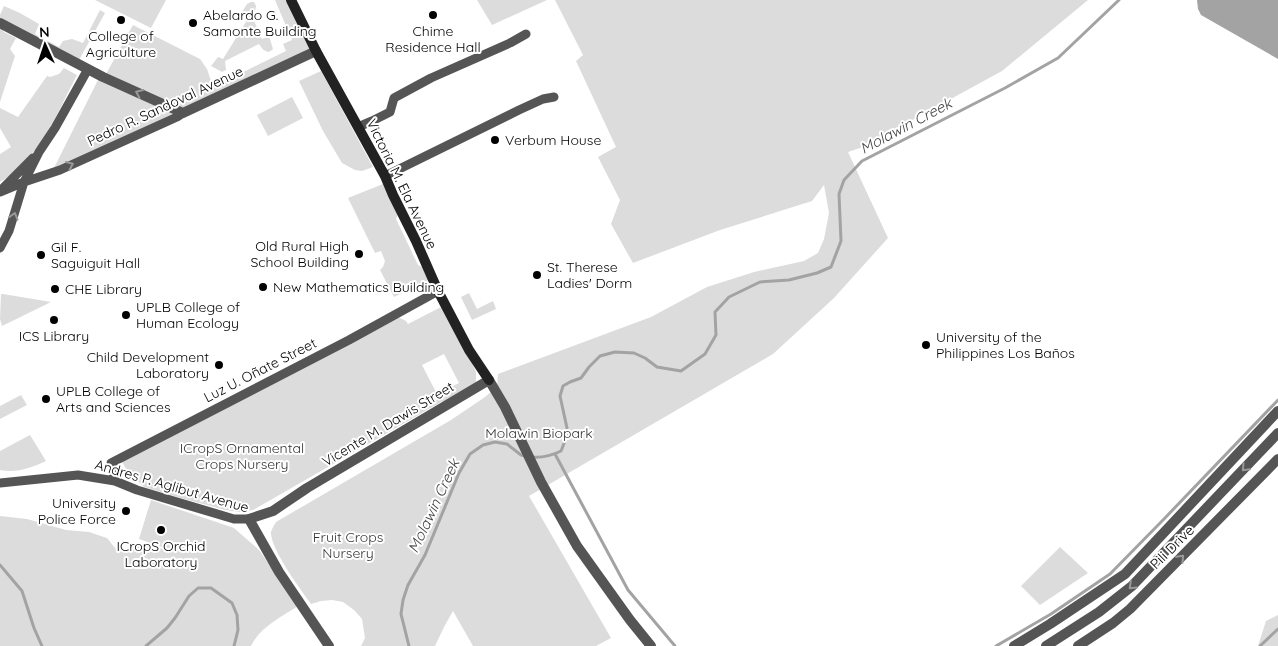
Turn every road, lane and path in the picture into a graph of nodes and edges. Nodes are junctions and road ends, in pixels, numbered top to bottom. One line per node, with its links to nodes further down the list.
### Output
1 (291, 0): 4 (main road, Victoria M. Ela Avenue)
2 (0, 23): 5 (street)
3 (526, 34): 8 (street)
4 (316, 51): 7 (street, Pedro R. Sandoval Avenue); 8 (main road, Victoria M. Ela Avenue)
5 (88, 69): 7 (street, one-way to 5); 9 (street)
6 (554, 97): 10 (street)
7 (184, 113): 11 (street, Pedro R. Sandoval Avenue, one-way to 7)
8 (358, 127): 10 (main road, Victoria M. Ela Avenue)
9 (39, 152): 11 (street); 12 (street)
10 (385, 176): 14 (main road, Victoria M. Ela Avenue)
11 (24, 182): 12 (street, Pedro R. Sandoval Avenue); 13 (street, one-way to 11)
12 (0, 191)
13 (0, 248)
14 (438, 292): 15 (main road, Victoria M. Ela Avenue); 19 (street, Luz U. Oñate Street)
15 (489, 380): 21 (street, Vicente M. Dawis Street); 23 (street)
16 (1278, 411): 24 (street)
17 (1278, 433): 25 (street, one-way to 25)
18 (1278, 459): 26 (street, Pili Drive, one-way to 18)
19 (115, 481): 20 (street, Andres P. Aglibut Avenue); 21 (street, Andres P. Aglibut Avenue)
20 (0, 483)
21 (249, 519): 22 (street, Andres P. Aglibut Avenue)
22 (329, 646)
23 (651, 646)
24 (1014, 646)
25 (1046, 646)
26 (1078, 646)

